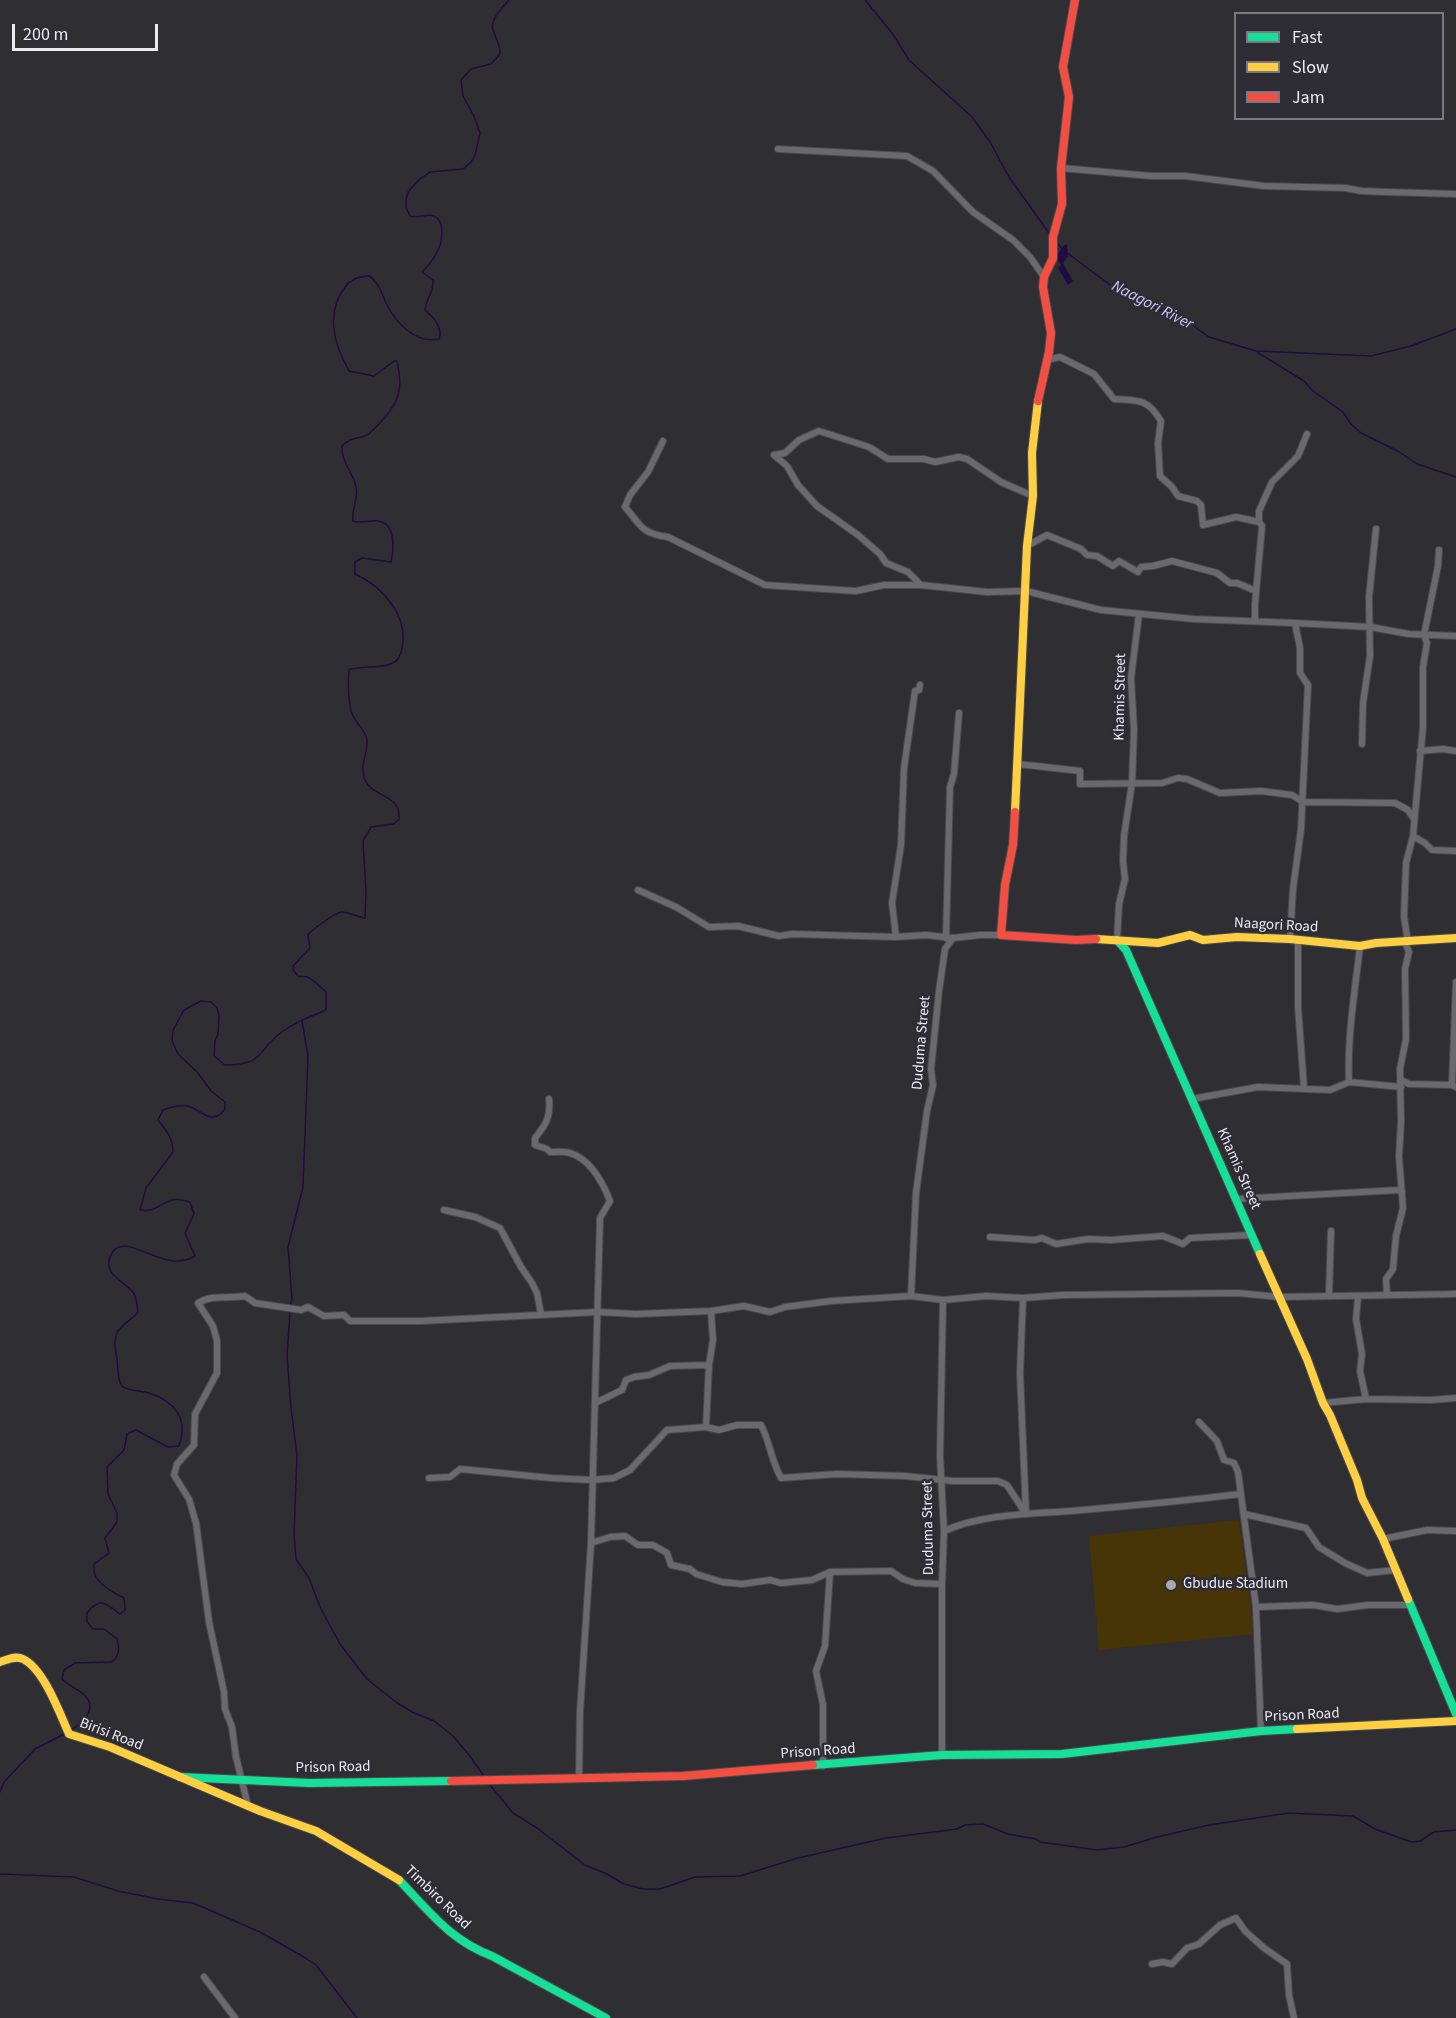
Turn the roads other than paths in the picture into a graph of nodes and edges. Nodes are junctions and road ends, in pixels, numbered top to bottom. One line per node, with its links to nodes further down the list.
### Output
1 (1075, 0): 3 (street)
2 (778, 149): 5 (street)
3 (1061, 168): 4 (street); 5 (street)
4 (1456, 194)
5 (1044, 277): 6 (street)
6 (1046, 360): 9 (street); 10 (street)
7 (1307, 434): 10 (street)
8 (663, 441): 14 (street)
9 (1033, 496): 12 (street); 14 (street)
10 (1259, 522): 16 (street)
11 (1376, 529): 20 (street)
12 (1027, 546): 15 (street); 16 (street)
13 (1439, 550): 21 (street)
14 (921, 585): 15 (street)
15 (1026, 591): 17 (street); 28 (street)
16 (1256, 591): 18 (street)
17 (1139, 614): 18 (street); 29 (street, Khamis Street)
18 (1255, 620): 19 (street)
19 (1295, 623): 20 (street); 30 (street)
20 (1370, 627): 21 (street); 25 (street)
21 (1424, 635): 22 (street); 26 (street)
22 (1456, 636)
23 (920, 685): 36 (street)
24 (959, 713): 37 (street)
25 (1362, 744)
26 (1420, 751): 27 (street); 31 (street)
27 (1456, 751)
28 (1018, 764): 29 (street); 35 (street)
29 (1132, 783): 30 (street); 39 (street, Khamis Street)
30 (1303, 802): 31 (street); 40 (street)
31 (1414, 819): 32 (street)
32 (1413, 836): 33 (street); 41 (street)
33 (1456, 851)
34 (638, 890): 36 (street, Naagori Road)
35 (1001, 935): 37 (street, Naagori Road); 39 (street, Naagori Road)
36 (896, 937): 37 (street, Naagori Road)
37 (946, 938): 43 (street, Duduma Street); 43 (street)
38 (1456, 938): 41 (street, Naagori Road)
39 (1117, 940): 40 (street, Naagori Road); 50 (street, Khamis Street)
40 (1294, 940): 42 (street, Naagori Road); 48 (street)
41 (1407, 942): 42 (street, Naagori Road); 46 (street)
42 (1360, 946): 45 (street)
43 (945, 949): 60 (street, Duduma Street)
44 (1456, 982): 47 (street)
45 (1349, 1082): 46 (street); 48 (street)
46 (1401, 1084): 47 (street); 51 (street)
47 (1454, 1086)
48 (1304, 1088): 50 (street)
49 (549, 1099): 66 (street)
50 (1192, 1099): 52 (street, Khamis Street)
51 (1402, 1192): 52 (street); 59 (street)
52 (1236, 1199): 55 (street, Khamis Street)
53 (444, 1210): 67 (street)
54 (1331, 1231): 58 (street)
55 (1252, 1235): 56 (street); 61 (street, Khamis Street)
56 (990, 1237)
57 (1456, 1294): 59 (street)
58 (1329, 1295): 61 (street); 62 (street)
59 (1388, 1295): 62 (street)
60 (911, 1296): 64 (street); 65 (street)
61 (1279, 1297): 63 (street); 72 (street, Khamis Street)
62 (1358, 1297): 70 (street)
63 (1023, 1298): 64 (street); 79 (street)
64 (943, 1300): 76 (street, Duduma Street)
65 (711, 1311): 66 (street); 68 (street)
66 (598, 1312): 67 (street); 71 (street)
67 (541, 1314): 98 (street)
68 (709, 1365): 71 (street); 74 (street)
69 (1456, 1398): 70 (street)
70 (1366, 1399): 72 (street)
71 (595, 1403): 77 (street)
72 (1323, 1403): 83 (street, Khamis Street)
73 (1199, 1422): 78 (street)
74 (706, 1427): 76 (street); 77 (street)
75 (429, 1478): 77 (street)
76 (940, 1479): 79 (street); 82 (street, Duduma Street)
77 (592, 1480): 84 (street)
78 (1241, 1494): 79 (street); 80 (street)
79 (1026, 1514): 82 (street)
80 (1244, 1514): 85 (street); 89 (street)
81 (1456, 1530): 83 (street)
82 (944, 1532): 87 (street, Duduma Street)
83 (1383, 1539): 85 (street, Khamis Street)
84 (591, 1543): 86 (street); 97 (street)
85 (1396, 1570): 88 (street, Khamis Street)
86 (830, 1572): 87 (street); 95 (street)
87 (942, 1584): 94 (street, Duduma Street)
88 (1410, 1605): 89 (street); 91 (street, Khamis Street)
89 (1256, 1607): 93 (street)
90 (0, 1662): 96 (street, Birisi Road)
91 (1456, 1714)
92 (1456, 1721): 93 (street, Prison Road)
93 (1261, 1731): 94 (street, Prison Road)
94 (942, 1755): 95 (street, Prison Road)
95 (823, 1766): 97 (street, Prison Road)
96 (180, 1777): 98 (street, Prison Road); 99 (street, Timbiro Road)
97 (579, 1779): 98 (street, Prison Road)
98 (241, 1780): 99 (street)
99 (248, 1806): 103 (street, Timbiro Road)
100 (1152, 1964): 104 (street)
101 (204, 1977): 102 (street)
102 (235, 2018)
103 (606, 2018)
104 (1294, 2018)

